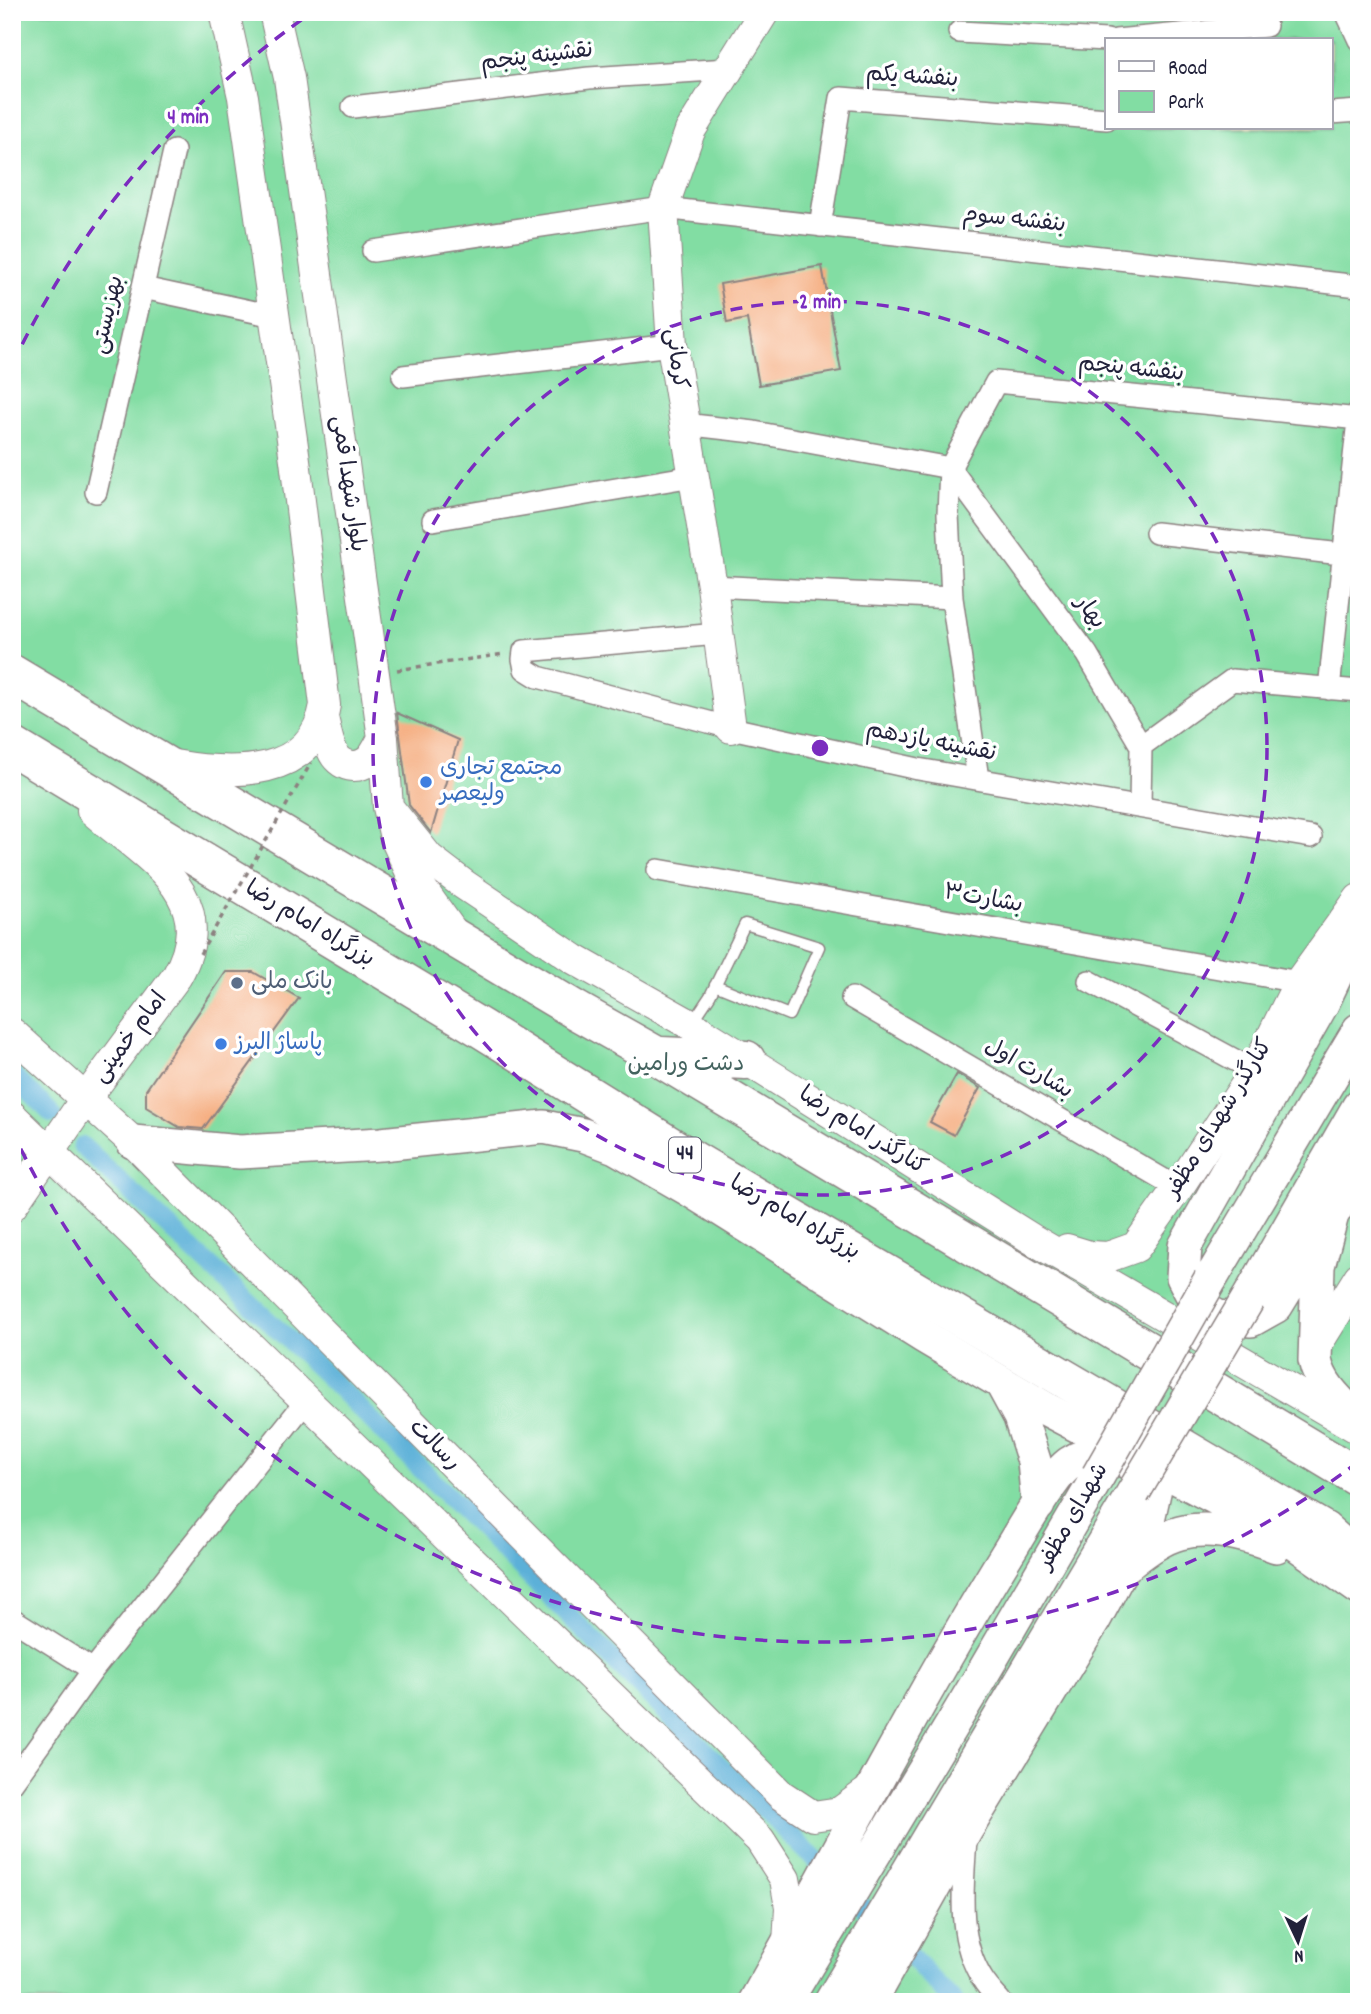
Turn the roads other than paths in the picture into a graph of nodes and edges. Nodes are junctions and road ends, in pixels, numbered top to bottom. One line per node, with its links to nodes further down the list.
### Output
1 (224, 12): 21 (main road)
2 (274, 12): 40 (main road, بلوار شهدا قمی)
3 (764, 12): 10 (main road, کرمانی)
4 (1346, 12): 9 (street)
5 (1266, 26): 7 (street)
6 (959, 32): 8 (street)
7 (1137, 38)
8 (1105, 40)
9 (1359, 40)
10 (728, 69): 11 (street, نقشینه پنجم); 16 (main road, کرمانی)
11 (353, 107)
12 (1359, 111): 13 (street)
13 (1332, 113)
14 (1105, 119): 17 (street, بنفشه یکم)
15 (174, 151): 20 (street, بهزیستی)
16 (663, 208): 17 (street, بنفشه سوم); 18 (street, بنفشه سوم); 22 (main road, کرمانی)
17 (820, 226): 19 (street, بنفشه سوم)
18 (373, 251)
19 (1359, 286)
20 (143, 288): 21 (street); 28 (street, بهزیستی)
21 (274, 316): 38 (main road)
22 (672, 345): 23 (street); 25 (main road, کرمانی)
23 (403, 376)
24 (1358, 417): 26 (street, بنفشه پنجم); 31 (street)
25 (684, 424): 26 (street); 27 (main road, کرمانی)
26 (950, 468): 33 (street); 41 (street, بهار)
27 (693, 476): 29 (street); 32 (main road, کرمانی)
28 (96, 492)
29 (433, 520)
30 (1156, 533): 31 (street)
31 (1351, 555): 36 (street)
32 (712, 586): 33 (street); 34 (main road, کرمانی)
33 (952, 598): 44 (street)
34 (718, 634): 39 (main road, کرمانی); 39 (street, نقشینه یازدهم)
35 (12, 674): 43 (highway)
36 (1329, 689): 37 (street); 41 (street)
37 (1359, 691)
38 (323, 718): 40 (main road); 43 (main road)
39 (731, 728): 44 (street, نقشینه یازدهم)
40 (383, 738): 45 (main road, بلوار شهدا قمی)
41 (1141, 746): 46 (street)
42 (26, 754): 62 (main road, امام خمینی); 80 (highway, بزرگراه امام رضا / 44)
43 (161, 763): 51 (highway)
44 (978, 779): 46 (street, نقشینه یازدهم)
45 (387, 807): 51 (main road, بلوار شهدا قمی); 56 (main road, کنارگذر امام رضا)
46 (1140, 807): 47 (street, نقشینه یازدهم)
47 (1311, 837)
48 (658, 870): 53 (street, بشارت۳)
49 (1359, 898): 53 (main road, کنارگذر شهدای مظفر)
50 (1359, 926): 70 (main road)
51 (458, 939): 59 (highway)
52 (1088, 981): 61 (street)
53 (1299, 982): 61 (main road, کنارگذر شهدای مظفر)
54 (715, 985): 54 (lane); 56 (lane)
55 (852, 998): 68 (street, بشارت اول)
56 (691, 1026): 60 (main road, کنارگذر امام رضا)
57 (1359, 1030): 88 (main road, شهدای مظفر, bridge)
58 (12, 1033): 62 (main road, رسالت)
59 (657, 1056): 60 (highway); 78 (highway)
60 (746, 1060): 71 (main road, کنارگذر امام رضا)
61 (1255, 1071): 68 (main road, کنارگذر شهدای مظفر)
62 (85, 1101): 65 (main road, رسالت); 66 (main road, امام خمینی)
63 (1359, 1106): 92 (main road, شهدای مظفر, bridge)
64 (12, 1116): 66 (main road)
65 (133, 1142): 74 (main road); 86 (main road, رسالت)
66 (48, 1152): 69 (main road, امام خمینی); 75 (main road)
67 (1359, 1169): 70 (main road)
68 (1178, 1188): 71 (main road, کنارگذر شهدای مظفر)
69 (12, 1206)
70 (1332, 1215): 73 (main road)
71 (1032, 1239): 77 (main road, کنارگذر امام رضا)
72 (1359, 1278): 73 (main road)
73 (1316, 1346): 76 (main road)
74 (1000, 1380): 79 (main road); 80 (main road)
75 (306, 1401): 84 (street); 88 (main road)
76 (1359, 1421)
77 (1359, 1429)
78 (1359, 1478)
79 (1038, 1505): 81 (main road); 86 (main road)
80 (1341, 1563): 81 (main road); 82 (main road)
81 (1123, 1567): 87 (main road)
82 (1359, 1588)
83 (12, 1619): 84 (street)
84 (93, 1670): 85 (street)
85 (12, 1783)
86 (875, 1787): 88 (main road)
87 (966, 1830): 89 (main road); 93 (street)
88 (805, 1932): 90 (main road); 91 (main road, شهدای مظفر)
89 (872, 1997)
90 (755, 2002)
91 (785, 2002)
92 (831, 2002)
93 (1001, 2002)

